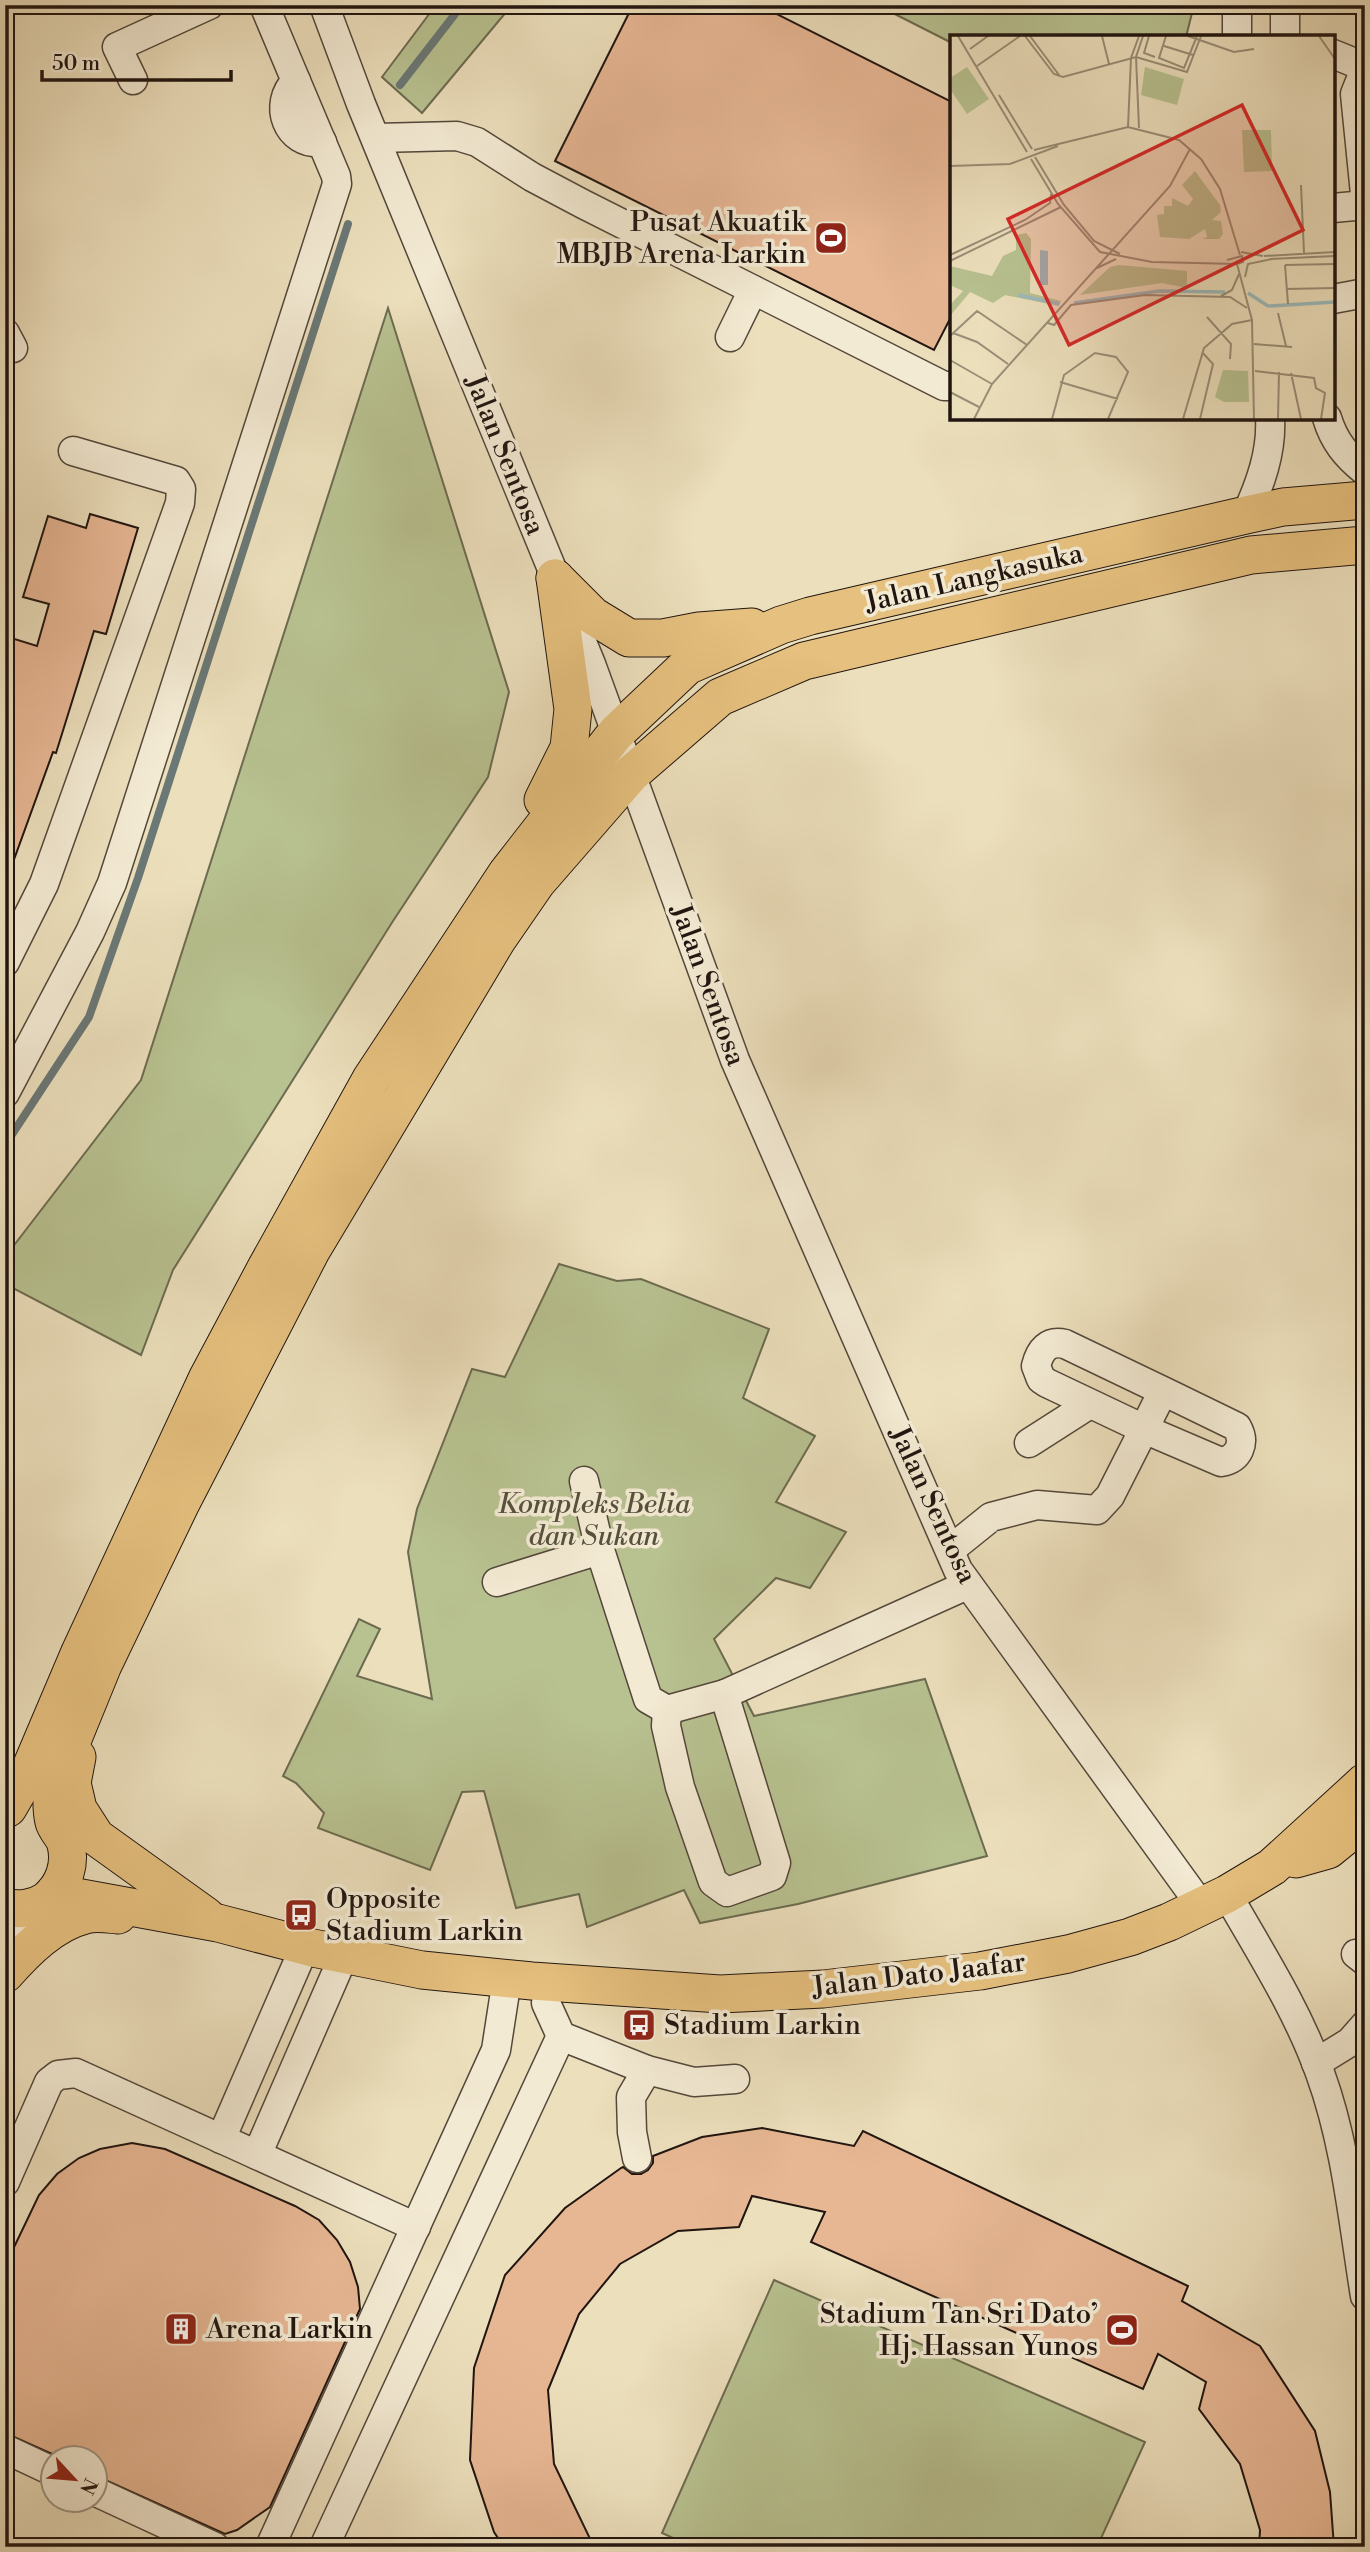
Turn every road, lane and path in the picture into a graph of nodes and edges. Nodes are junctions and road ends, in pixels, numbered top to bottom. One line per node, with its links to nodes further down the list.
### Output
1 (209, 5): 10 (street)
2 (264, 5): 33 (street)
3 (324, 5): 11 (street, Jalan Sentosa)
4 (1237, 5): 6 (street)
5 (1285, 5): 7 (street)
6 (1237, 35)
7 (1285, 35)
8 (1335, 55): 9 (street)
9 (1365, 68): 12 (street)
10 (133, 80)
11 (376, 138): 15 (street); 27 (street, Jalan Sentosa)
12 (1365, 194)
13 (1365, 205): 14 (street)
14 (1335, 208)
15 (753, 290): 18 (street); 19 (street)
16 (1365, 293): 17 (street)
17 (1335, 299)
18 (730, 337)
19 (950, 386)
20 (1270, 420): 25 (street)
21 (1328, 420): 23 (street)
22 (73, 450): 32 (street)
23 (1365, 471)
24 (1365, 500): 25 (main road, Jalan Langkasuka)
25 (1246, 515): 28 (main road, Jalan Langkasuka)
26 (1365, 545): 30 (main road)
27 (555, 578): 28 (main road); 29 (street, Jalan Sentosa); 31 (main road)
28 (781, 625): 29 (main road, Jalan Langkasuka)
29 (616, 733): 30 (street, Jalan Sentosa); 31 (main road, Jalan Langkasuka)
30 (631, 774): 40 (street, Jalan Sentosa); 43 (main road)
31 (507, 873): 43 (main road)
32 (5, 962)
33 (5, 1093)
34 (1163, 1391): 35 (street); 36 (street); 36 (street)
35 (1090, 1404): 36 (street); 37 (street)
36 (1144, 1429): 40 (street)
37 (1029, 1443)
38 (584, 1481): 39 (street)
39 (600, 1550): 41 (street); 45 (street)
40 (950, 1550): 42 (street, Jalan Sentosa)
41 (497, 1582)
42 (967, 1585): 44 (street); 51 (street, Jalan Sentosa)
43 (92, 1659): 47 (main road); 49 (main road); 53 (main road)
44 (725, 1693): 45 (street); 45 (street)
45 (667, 1710)
46 (1365, 1782): 50 (main road, Jalan Dato Jaafar)
47 (6, 1798): 49 (main road, Jalan Dato Jaafar)
48 (1365, 1820): 50 (main road, Jalan Dato Jaafar)
49 (62, 1840): 52 (main road); 53 (main road, Jalan Dato Jaafar)
50 (1272, 1867): 51 (main road, Jalan Dato Jaafar)
51 (1214, 1900): 59 (main road, Jalan Dato Jaafar); 62 (street, Jalan Sentosa)
52 (29, 1903): 53 (main road, Jalan Dato Jaafar); 54 (street)
53 (203, 1919): 55 (main road, Jalan Dato Jaafar); 57 (main road)
54 (5, 1946)
55 (305, 1946): 56 (main road, Jalan Dato Jaafar); 65 (street)
56 (344, 1955): 58 (main road, Jalan Dato Jaafar); 66 (street)
57 (5, 1974)
58 (507, 1979): 59 (main road, Jalan Dato Jaafar); 69 (street)
59 (549, 1982): 61 (street)
60 (1365, 2025): 62 (street)
61 (561, 2036): 63 (street); 76 (street)
62 (1316, 2063): 70 (street, Jalan Sentosa)
63 (648, 2070): 64 (street); 67 (street)
64 (735, 2079)
65 (221, 2139): 66 (street); 68 (street)
66 (257, 2155): 69 (street)
67 (637, 2158)
68 (5, 2182)
69 (415, 2227): 75 (street)
70 (1365, 2296)
71 (5, 2449): 72 (street)
72 (38, 2464)
73 (108, 2497): 74 (street)
74 (215, 2547)
75 (270, 2547)
76 (324, 2547)

